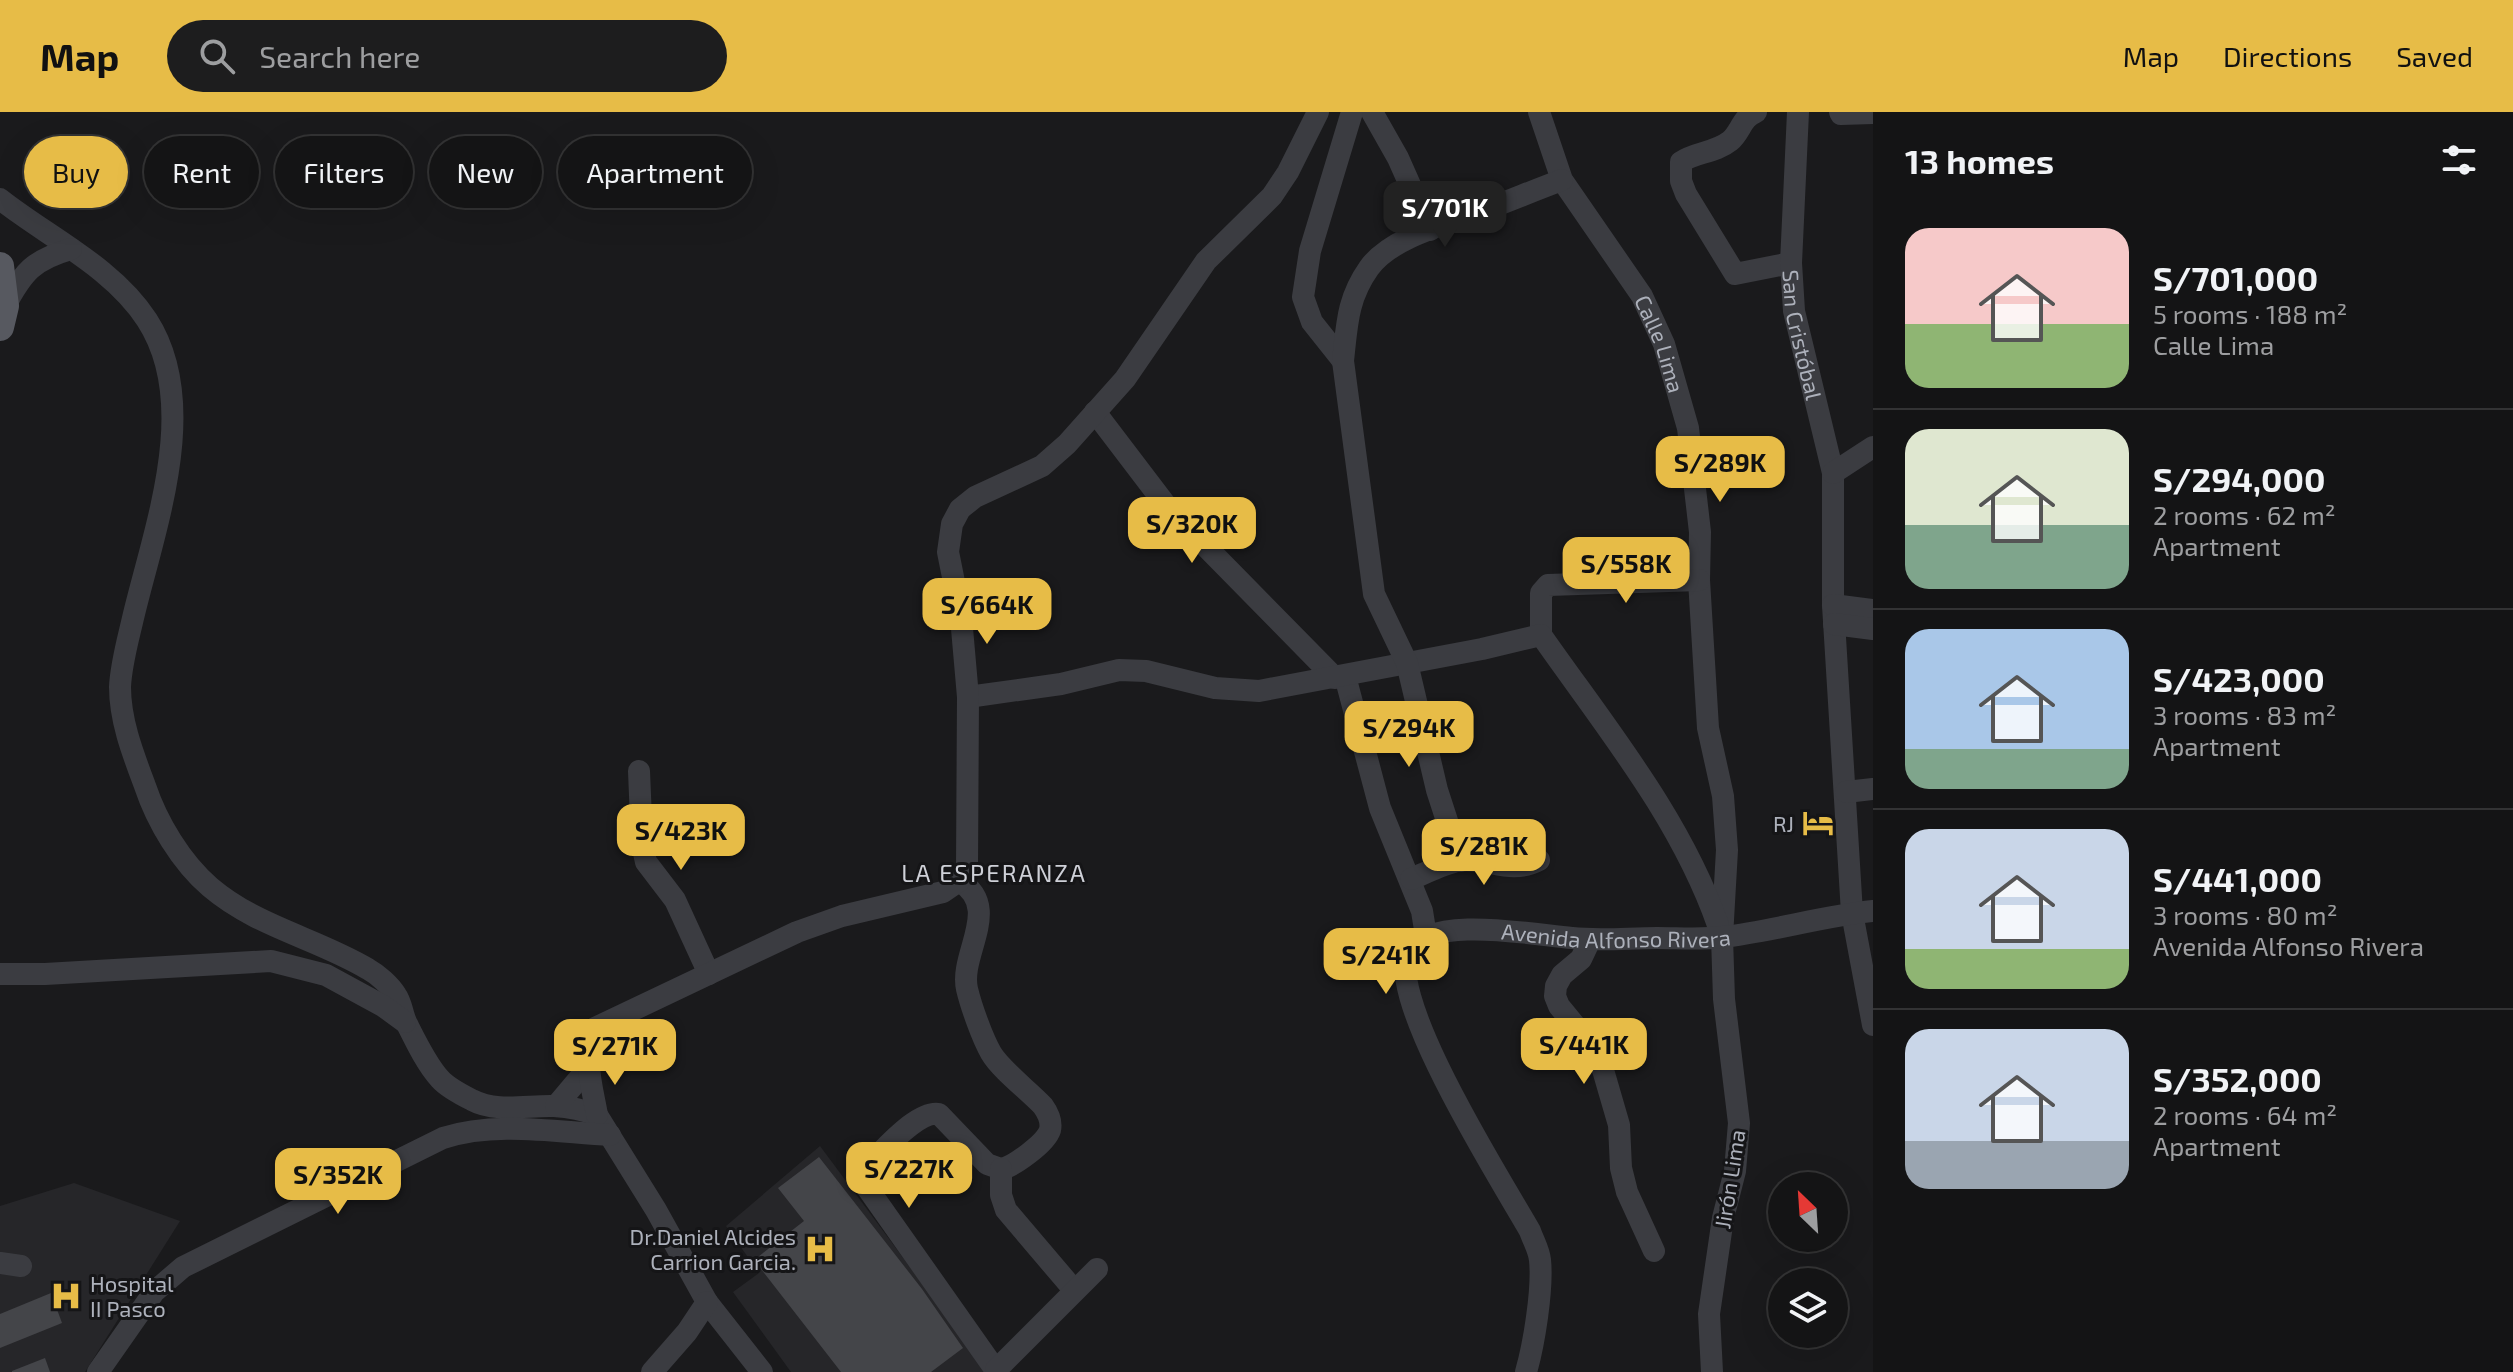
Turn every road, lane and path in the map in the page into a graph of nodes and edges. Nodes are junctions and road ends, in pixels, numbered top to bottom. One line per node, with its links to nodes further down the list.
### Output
1 (1318, 112): 18 (street)
2 (1352, 112): 17 (street)
3 (1372, 112): 12 (street)
4 (1539, 112): 10 (street, Calle Lima)
5 (1756, 112): 14 (street)
6 (1774, 112): 8 (street)
7 (1840, 112): 9 (street)
8 (1798, 113): 14 (street, San Cristóbal)
9 (1873, 113)
10 (1562, 180): 12 (street); 21 (street, Calle Lima)
11 (0, 199): 13 (street)
12 (1430, 230): 17 (street)
13 (71, 249): 16 (street); 44 (street)
14 (1791, 263): 20 (street, San Cristóbal)
15 (0, 266): 16 (main road)
16 (3, 317)
17 (1343, 361): 26 (street)
18 (1095, 412): 27 (street); 28 (street)
19 (1873, 447): 20 (street)
20 (1833, 473): 23 (street, San Cristóbal)
21 (1699, 580): 25 (street); 40 (street, Calle Lima)
22 (1873, 610): 23 (street)
23 (1834, 614): 24 (street); 31 (street, San Cristóbal)
24 (1873, 629)
25 (1541, 635): 26 (street); 40 (street)
26 (1407, 663): 27 (street); 35 (street)
27 (1340, 677): 28 (street); 36 (street)
28 (968, 697): 37 (street)
29 (639, 771): 43 (street)
30 (1873, 789): 31 (street)
31 (1846, 792): 33 (street, San Cristóbal)
32 (1873, 849): 33 (street)
33 (1850, 851): 38 (street, San Cristóbal)
34 (1539, 860): 35 (street)
35 (1460, 861): 36 (street)
36 (1411, 879): 39 (street)
37 (959, 881): 43 (street); 50 (street)
38 (1862, 912): 40 (street, Avenida Alfonso Rivera); 45 (street, San Cristóbal)
39 (1426, 936): 41 (street, Avenida Alfonso Rivera); 59 (street)
40 (1722, 937): 41 (street, Avenida Alfonso Rivera); 60 (street, Jirón Lima)
41 (1590, 940): 51 (street)
42 (0, 974): 44 (street)
43 (709, 974): 46 (street)
44 (405, 1022): 47 (street)
45 (1873, 1025)
46 (588, 1068): 47 (street); 48 (street)
47 (556, 1106): 48 (street)
48 (597, 1115): 49 (street)
49 (610, 1135): 54 (street); 56 (street)
50 (1001, 1169): 53 (street); 55 (street)
51 (1654, 1251)
52 (1097, 1269): 53 (street)
53 (1074, 1290): 55 (street)
54 (707, 1302): 57 (street); 58 (street)
55 (996, 1371)
56 (98, 1372)
57 (652, 1372)
58 (762, 1372)
59 (1526, 1372)
60 (1712, 1372)

